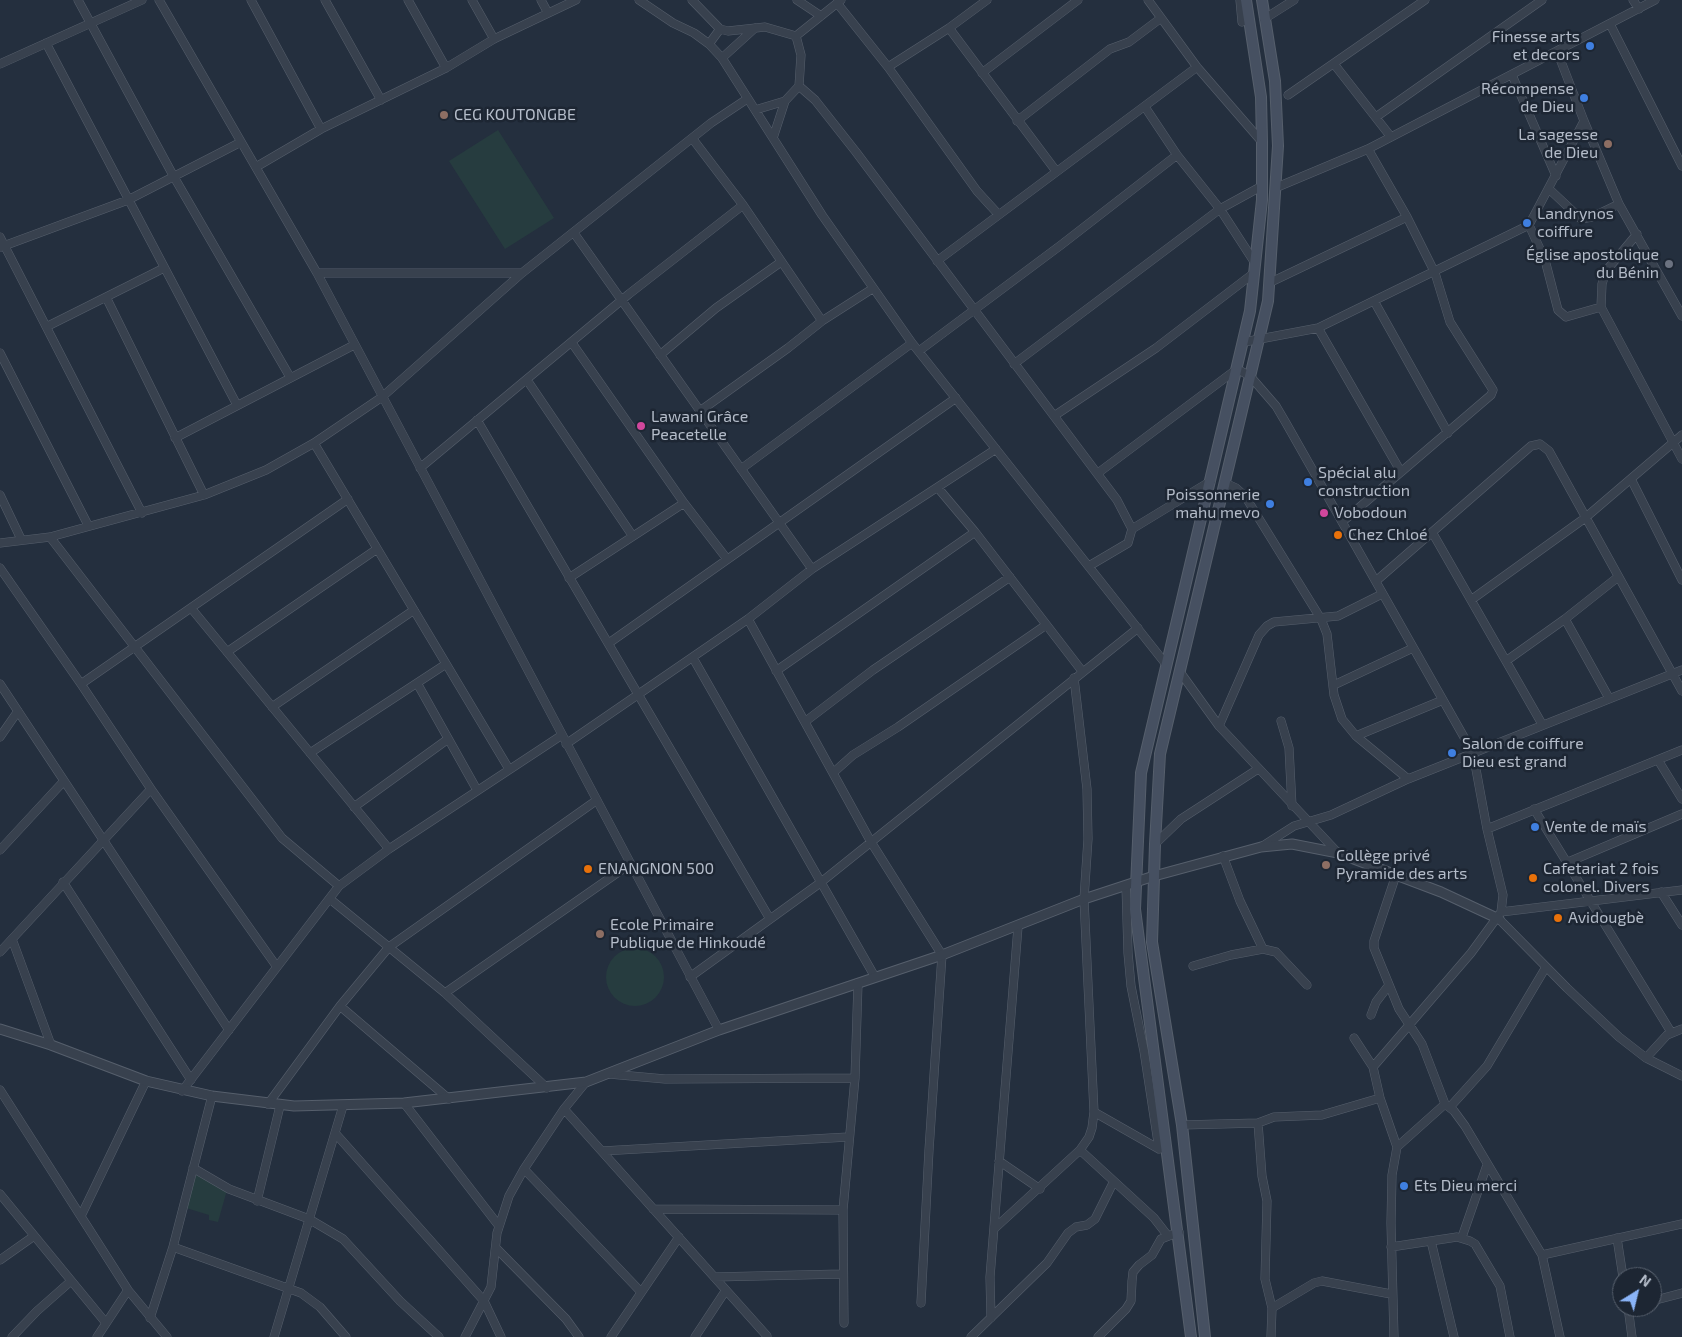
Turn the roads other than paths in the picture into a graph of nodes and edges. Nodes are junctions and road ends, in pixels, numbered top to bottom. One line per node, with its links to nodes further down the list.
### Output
1 (78, 0): 31 (street)
2 (142, 0): 31 (street)
3 (159, 0): 63 (street)
4 (251, 0): 59 (street)
5 (325, 0): 52 (street)
6 (408, 0): 46 (street)
7 (472, 0): 37 (street)
8 (541, 0): 26 (street)
9 (576, 0): 26 (street)
10 (639, 0): 39 (street)
11 (692, 0): 35 (street)
12 (797, 0): 27 (street)
13 (987, 0): 34 (street)
14 (1078, 0): 47 (street)
15 (1148, 0): 28 (street)
16 (1240, 0): 30 (street)
17 (1246, 0): 64 (main road)
18 (1262, 0): 29 (main road)
19 (1294, 0): 29 (street)
20 (1425, 0): 43 (street)
21 (1542, 0): 56 (street)
22 (1633, 0): 25 (street)
23 (1656, 0): 25 (street)
24 (839, 2): 27 (street); 44 (street)
25 (1639, 9): 32 (street)
26 (548, 13): 37 (street)
27 (821, 16): 36 (street)
28 (1161, 18): 45 (street); 57 (street)
29 (1264, 19): 73 (main road)
30 (1242, 22)
31 (93, 24): 38 (street); 71 (street)
32 (1610, 24): 40 (street); 67 (street)
33 (755, 28): 35 (street); 36 (street); 41 (street)
34 (949, 28): 44 (street); 47 (street)
35 (720, 29): 39 (street)
36 (796, 36): 49 (street)
37 (494, 40): 46 (street)
38 (46, 43): 42 (street); 75 (street)
39 (709, 44): 41 (street)
40 (1557, 51): 48 (street); 58 (street)
41 (722, 58): 51 (street)
42 (0, 64)
43 (1334, 64): 50 (street); 56 (street)
44 (888, 67): 79 (street)
45 (1197, 67): 54 (street); 64 (street)
46 (446, 68): 52 (street)
47 (982, 74): 57 (street)
48 (1512, 74): 60 (street); 70 (street)
49 (799, 86): 53 (street); 86 (street)
50 (1288, 95)
51 (746, 99): 55 (street); 61 (street)
52 (381, 100): 59 (street)
53 (785, 101): 55 (street); 62 (street)
54 (1144, 107): 66 (street); 69 (street)
55 (755, 110): 62 (street)
56 (1376, 118): 60 (street)
57 (1017, 121): 69 (street)
58 (1584, 121): 70 (street); 76 (street)
59 (321, 129): 68 (street)
60 (1391, 137): 65 (street)
61 (692, 138): 77 (street); 82 (street)
62 (773, 138): 94 (street)
63 (241, 142): 68 (street); 71 (street)
64 (1262, 142): 72 (main road)
65 (1368, 149): 73 (street); 80 (street)
66 (1177, 155): 78 (street); 99 (street)
67 (1682, 166)
68 (256, 167): 90 (street)
69 (1056, 171): 79 (street)
70 (1556, 176): 74 (street)
71 (174, 177): 75 (street); 115 (street)
72 (1262, 186): 78 (street); 89 (main road)
73 (1275, 188): 93 (main road)
74 (1549, 189): 76 (street); 81 (street)
75 (128, 200): 85 (street); 88 (street)
76 (1620, 204): 83 (street)
77 (743, 205): 87 (street); 97 (street)
78 (1220, 209): 89 (street); 112 (street)
79 (998, 214): 86 (street)
80 (1407, 217): 92 (street); 93 (street)
81 (1529, 225): 92 (street); 98 (street)
82 (574, 233): 91 (street); 97 (street)
83 (1637, 234): 98 (street); 100 (street)
84 (0, 237): 85 (street)
85 (2, 246): 102 (street)
86 (937, 260): 99 (street)
87 (780, 262): 101 (street); 111 (street)
88 (164, 268): 95 (street); 119 (street)
89 (1255, 268): 105 (main road); 121 (street)
90 (317, 273): 91 (street); 108 (street)
91 (522, 273): 117 (street)
92 (1435, 273): 96 (street); 123 (street)
93 (1269, 283): 104 (main road)
94 (872, 289): 101 (street); 107 (street)
95 (106, 297): 102 (street); 125 (street)
96 (1374, 301): 103 (street); 123 (street)
97 (621, 302): 106 (street); 111 (street)
98 (1600, 308): 126 (street)
99 (972, 310): 109 (street); 112 (street)
100 (1682, 316)
101 (822, 321): 120 (street)
102 (48, 326): 142 (street)
103 (1318, 328): 104 (street); 132 (street)
104 (1258, 340): 105 (street); 114 (main road)
105 (1244, 342): 113 (main road)
106 (572, 343): 116 (street); 141 (street)
107 (912, 343): 109 (street); 131 (street)
108 (354, 345): 115 (street); 117 (street)
109 (919, 351): 118 (street)
110 (0, 353): 146 (street)
111 (660, 355): 120 (street)
112 (1014, 364): 121 (street)
113 (1237, 369): 114 (street); 133 (street); 135 (main road)
114 (1250, 376): 136 (main road); 144 (street)
115 (290, 377): 119 (street)
116 (527, 380): 122 (street); 150 (street)
117 (382, 397): 127 (street); 130 (street)
118 (956, 398): 128 (street); 145 (street)
119 (237, 406): 125 (street)
120 (700, 411): 131 (street)
121 (1054, 416): 133 (street)
122 (477, 420): 130 (street); 161 (street)
123 (1448, 433): 132 (street)
124 (1682, 435): 126 (street)
125 (175, 438): 139 (street)
126 (1674, 442): 129 (street); 134 (street)
127 (314, 443): 139 (street); 140 (street)
128 (996, 449): 137 (street); 156 (street)
129 (1682, 460)
130 (420, 468): 201 (street)
131 (741, 469): 145 (street)
132 (1402, 472): 144 (street)
133 (1098, 473): 147 (street)
134 (1631, 479): 143 (street); 162 (street)
135 (1211, 481): 147 (street); 179 (main road)
136 (1225, 483): 169 (street); 184 (main road)
137 (938, 488): 148 (street); 158 (street)
138 (0, 495): 152 (street)
139 (204, 495): 142 (street)
140 (348, 499): 154 (street); 166 (street)
141 (684, 503): 150 (street); 155 (street)
142 (142, 513): 146 (street)
143 (1585, 518): 149 (street); 159 (street); 165 (street)
144 (1342, 522): 163 (street)
145 (778, 523): 155 (street); 158 (street)
146 (88, 525): 151 (street)
147 (1132, 529): 156 (street)
148 (975, 532): 160 (street); 182 (street)
149 (1432, 532): 163 (street); 165 (street)
150 (632, 535): 161 (street)
151 (50, 537): 152 (street); 174 (street)
152 (21, 539): 153 (street)
153 (0, 543)
154 (377, 549): 167 (street); 176 (street)
155 (727, 559): 173 (street)
156 (1089, 566): 172 (street)
157 (0, 568): 189 (street)
158 (812, 569): 168 (street)
159 (1618, 576): 170 (street); 185 (street)
160 (1010, 577): 171 (street); 197 (street)
161 (570, 578): 173 (street)
162 (1682, 580)
163 (1376, 581): 164 (street)
164 (1382, 594): 169 (street); 175 (street)
165 (1471, 600): 178 (street)
166 (191, 608): 174 (street); 176 (street)
167 (414, 610): 180 (street); 195 (street)
168 (748, 619): 177 (street); 182 (street)
169 (1320, 619): 190 (street); 200 (street)
170 (1565, 619): 178 (street); 193 (street)
171 (1046, 625): 183 (street); 212 (street)
172 (1138, 628): 179 (street); 183 (street)
173 (609, 643): 192 (street)
174 (135, 646): 189 (street); 240 (street)
175 (1413, 648): 190 (street); 194 (street)
176 (227, 652): 195 (street)
177 (693, 658): 192 (street); 238 (street)
178 (1506, 661): 199 (street)
179 (1165, 663): 239 (main road)
180 (446, 664): 187 (street); 210 (street)
181 (1682, 670): 185 (street)
182 (776, 671): 197 (street)
183 (1082, 671): 186 (street)
184 (1180, 672): 200 (street); 227 (main road)
185 (1672, 675): 191 (street); 193 (street)
186 (1074, 678): 226 (street); 244 (street)
187 (417, 683): 204 (street); 207 (street)
188 (0, 684): 196 (street)
189 (82, 684): 215 (street)
190 (1334, 685): 202 (street)
191 (1682, 691)
192 (637, 695): 205 (street); 247 (street)
193 (1609, 698): 199 (street)
194 (1443, 700): 202 (street); 208 (street)
195 (272, 707): 207 (street)
196 (18, 711): 203 (street); 214 (street)
197 (806, 721): 212 (street)
198 (1281, 721): 219 (street)
199 (1542, 724): 208 (street)
200 (1219, 726): 211 (street)
201 (562, 735): 205 (street); 210 (street)
202 (1356, 736): 213 (street)
203 (0, 737)
204 (448, 739): 216 (street); 220 (street)
205 (566, 744): 217 (street)
206 (1682, 750): 209 (street)
207 (310, 753): 220 (street)
208 (1473, 753): 213 (street); 224 (street)
209 (1658, 760): 218 (street); 221 (street)
210 (509, 769): 216 (street)
211 (1258, 769): 219 (street); 227 (street)
212 (834, 772): 226 (street)
213 (1408, 780): 223 (street)
214 (63, 782): 225 (street); 230 (street)
215 (151, 789): 225 (street); 256 (street)
216 (477, 790): 229 (street)
217 (597, 800): 234 (street); 251 (street)
218 (1682, 800)
219 (1292, 806): 223 (street)
220 (354, 807): 229 (street)
221 (1534, 809): 224 (street); 233 (street)
222 (1682, 814): 233 (street)
223 (1308, 822): 228 (street); 231 (street)
224 (1487, 829): 246 (street)
225 (102, 839): 237 (street); 269 (street)
226 (871, 842): 238 (street); 254 (street)
227 (1155, 844): 236 (main road)
228 (1261, 847): 231 (street); 232 (street)
229 (389, 849): 240 (street)
230 (0, 850)
231 (1338, 853): 235 (street)
232 (1223, 856): 236 (street); 252 (street)
233 (1566, 863): 245 (street)
234 (630, 864): 258 (street); 263 (street)
235 (1396, 875): 246 (street); 262 (street)
236 (1154, 876): 239 (street); 296 (main road)
237 (63, 882): 250 (street); 279 (street)
238 (820, 883): 247 (street); 259 (street)
239 (1131, 884): 244 (street); 294 (street); 317 (main road)
240 (339, 886): 243 (street)
241 (1682, 890): 242 (street)
242 (1661, 892): 245 (street); 248 (street)
243 (330, 899): 251 (street); 256 (street)
244 (1084, 899): 249 (street); 294 (street)
245 (1589, 901): 246 (street); 271 (street)
246 (1500, 915): 257 (street); 266 (street)
247 (770, 919): 258 (street)
248 (1682, 925)
249 (1018, 927): 254 (street); 302 (street)
250 (12, 939): 253 (street); 273 (street)
251 (389, 947): 263 (street); 264 (street)
252 (1263, 950): 255 (street); 261 (street)
253 (0, 952)
254 (942, 955): 259 (street); 341 (street)
255 (1193, 966)
256 (277, 967): 269 (street)
257 (1546, 968): 274 (street); 290 (street)
258 (690, 977): 270 (street)
259 (875, 977): 260 (street)
260 (858, 983): 270 (street); 278 (street)
261 (1307, 985)
262 (1389, 985): 265 (street); 266 (street)
263 (445, 993): 282 (street)
264 (340, 1006): 287 (street); 289 (street)
265 (1371, 1015)
266 (1408, 1024): 275 (street); 290 (street)
267 (1, 1027): 273 (street)
268 (1682, 1029): 271 (street)
269 (229, 1030): 279 (street)
270 (719, 1030): 276 (street)
271 (1671, 1032): 274 (street)
272 (1354, 1038): 275 (street)
273 (51, 1045): 280 (street)
274 (1646, 1058): 277 (street)
275 (1373, 1067): 286 (street)
276 (609, 1074): 278 (street); 281 (street)
277 (1682, 1076)
278 (855, 1078): 298 (street)
279 (191, 1080): 284 (street)
280 (146, 1081): 284 (street); 312 (street)
281 (586, 1082): 282 (street); 293 (street)
282 (547, 1088): 287 (street)
283 (0, 1090): 312 (street)
284 (182, 1091): 285 (street)
285 (212, 1096): 289 (street); 304 (street)
286 (1380, 1098): 295 (street); 299 (street)
287 (449, 1099): 288 (street)
288 (404, 1103): 292 (street); 315 (street)
289 (268, 1104): 291 (street)
290 (1448, 1105): 299 (street); 303 (street)
291 (280, 1106): 292 (street); 309 (street)
292 (343, 1106): 297 (street)
293 (564, 1109): 301 (street); 305 (street)
294 (1094, 1112): 300 (street)
295 (1258, 1123): 296 (street); 342 (street)
296 (1182, 1125): 363 (main road)
297 (335, 1133): 313 (street); 340 (street)
298 (848, 1137): 301 (street); 311 (street)
299 (1397, 1147): 325 (street)
300 (1080, 1150): 306 (street); 307 (street)
301 (602, 1151): 310 (street)
302 (999, 1161): 307 (street); 316 (street)
303 (1487, 1165): 321 (street); 327 (street)
304 (193, 1168): 309 (street); 324 (street)
305 (524, 1169): 315 (street); 336 (street)
306 (1114, 1183): 319 (street); 345 (street)
307 (1040, 1189): 316 (street)
308 (0, 1194): 318 (street)
309 (257, 1201): 313 (street)
310 (653, 1209): 311 (street); 320 (street)
311 (843, 1210): 330 (street)
312 (81, 1216): 334 (street)
313 (309, 1219): 333 (street); 354 (street)
314 (1682, 1224): 322 (street)
315 (499, 1226): 326 (street)
316 (995, 1228): 345 (street)
317 (1179, 1232): 319 (street); 362 (main road)
318 (34, 1236): 328 (street); 332 (street)
319 (1168, 1236): 361 (street)
320 (679, 1237): 331 (street); 336 (street)
321 (1462, 1237): 323 (street); 367 (street)
322 (1617, 1238): 327 (street); 329 (street)
323 (1431, 1241): 325 (street); 366 (street)
324 (172, 1247): 333 (street); 344 (street)
325 (1392, 1247): 338 (street)
326 (496, 1248): 340 (street); 357 (street)
327 (1542, 1256): 368 (street)
328 (0, 1260)
329 (1621, 1267)
330 (842, 1274): 331 (street); 347 (street)
331 (714, 1277): 335 (street)
332 (71, 1281): 346 (street); 349 (street)
333 (289, 1288): 352 (street); 353 (street)
334 (128, 1290): 344 (street); 346 (street)
335 (726, 1290): 348 (street); 359 (street)
336 (641, 1292): 358 (street)
337 (1682, 1293): 339 (street)
338 (1391, 1294): 342 (street); 365 (street)
339 (1662, 1298)
340 (484, 1301): 355 (street); 356 (street)
341 (922, 1304)
342 (1272, 1308): 364 (street)
343 (1629, 1317): 369 (street)
344 (150, 1318): 351 (street)
345 (991, 1318): 360 (street)
346 (106, 1323): 350 (street)
347 (844, 1323)
348 (767, 1336)
349 (12, 1337)
350 (97, 1337)
351 (166, 1337)
352 (274, 1337)
353 (346, 1337)
354 (439, 1337)
355 (465, 1337)
356 (501, 1337)
357 (578, 1337)
358 (611, 1337)
359 (695, 1337)
360 (971, 1337)
361 (1098, 1337)
362 (1191, 1337)
363 (1205, 1337)
364 (1272, 1337)
365 (1394, 1337)
366 (1454, 1337)
367 (1510, 1337)
368 (1560, 1337)
369 (1632, 1337)

